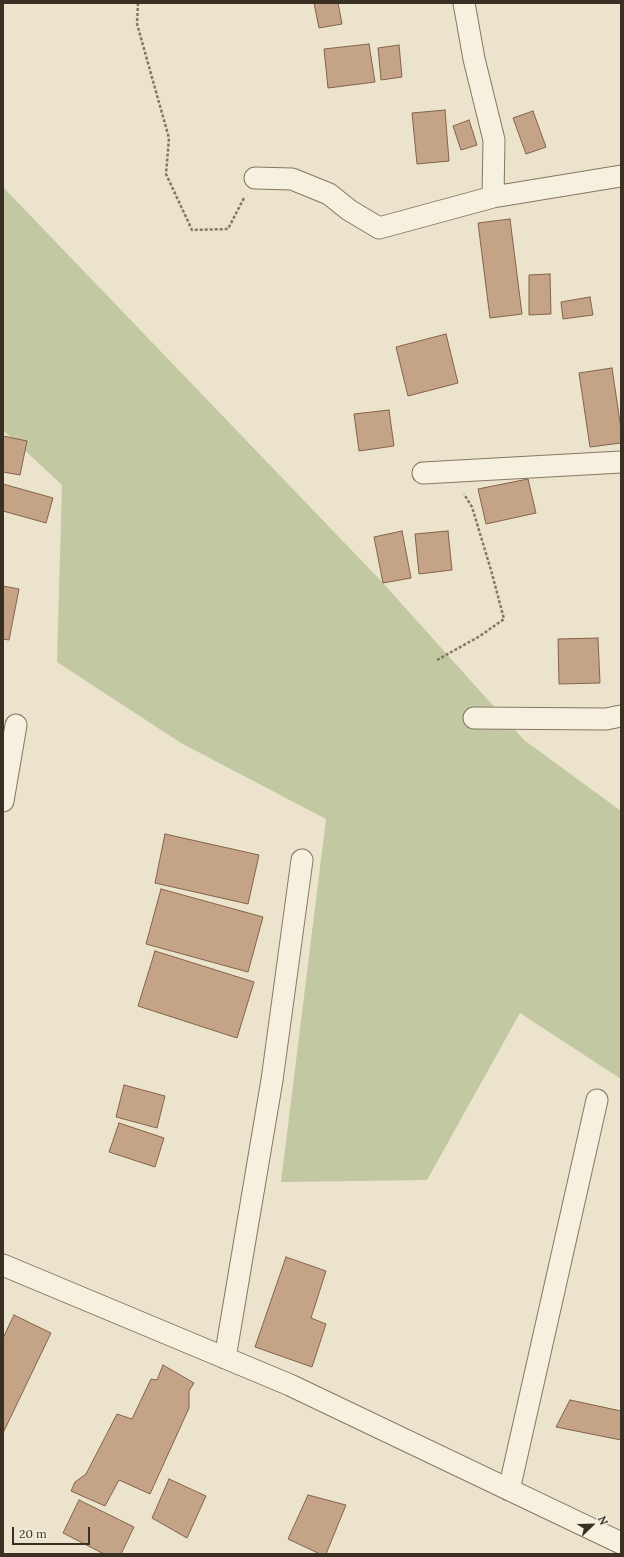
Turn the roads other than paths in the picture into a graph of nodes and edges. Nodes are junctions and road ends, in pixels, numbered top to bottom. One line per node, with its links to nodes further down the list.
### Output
1 (464, 3): 4 (street)
2 (621, 176): 4 (street)
3 (254, 178): 4 (street)
4 (493, 197)
5 (621, 462): 6 (street)
6 (423, 473)
7 (621, 716): 8 (street)
8 (474, 718)
9 (16, 725): 10 (street)
10 (3, 801)
11 (302, 860): 14 (street)
12 (597, 1100): 15 (street)
13 (3, 1265): 14 (street)
14 (225, 1358): 15 (street)
15 (509, 1490): 16 (street)
16 (621, 1543)

